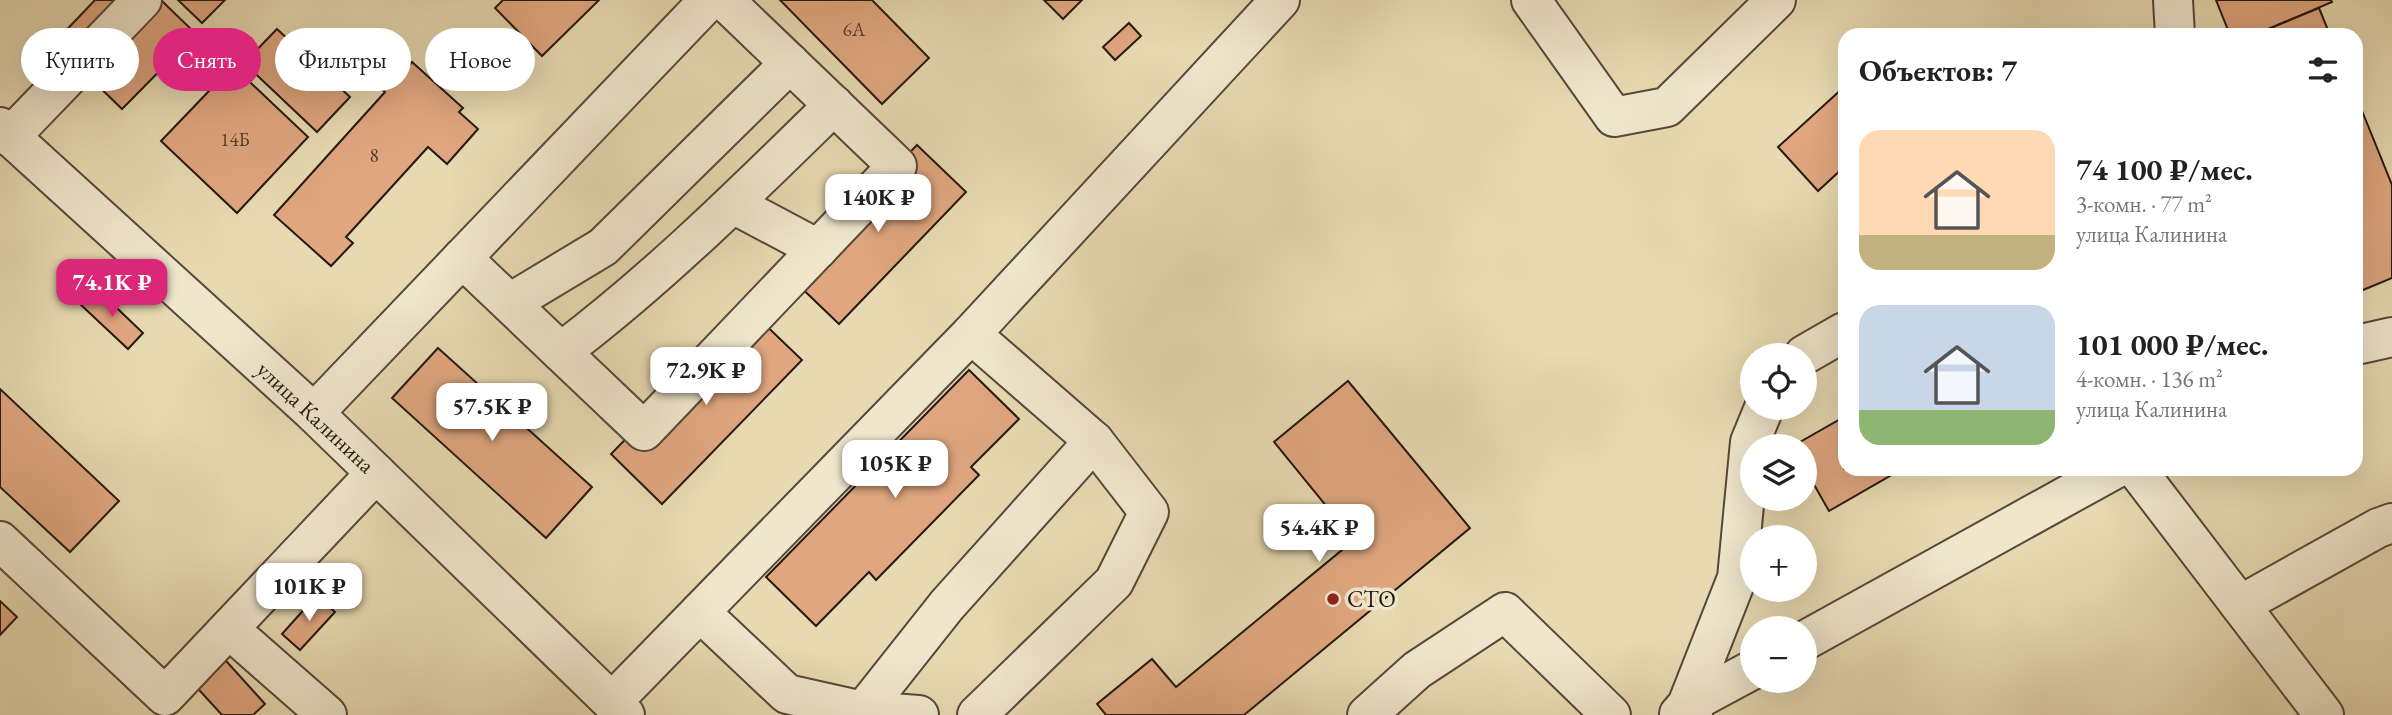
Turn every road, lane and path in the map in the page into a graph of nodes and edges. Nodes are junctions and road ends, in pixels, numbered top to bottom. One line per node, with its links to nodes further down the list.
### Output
1 (142, 0): 11 (street)
2 (709, 0): 14 (street)
3 (724, 0): 9 (street)
4 (1280, 0): 16 (street)
5 (1531, 0): 6 (street)
6 (1776, 0)
7 (2173, 0): 8 (street)
8 (2175, 28)
9 (790, 63): 10 (street); 15 (street)
10 (834, 105): 12 (street); 13 (street)
11 (5, 132): 22 (street, улица Калинина)
12 (733, 204): 13 (street); 21 (street)
13 (818, 249): 21 (street)
14 (463, 258): 15 (street); 22 (street)
15 (510, 303): 21 (street)
16 (971, 334): 24 (street); 31 (street)
17 (1838, 335): 20 (street)
18 (2392, 337): 19 (street)
19 (2363, 344)
20 (1817, 348)
21 (561, 352)
22 (314, 413): 25 (street, улица Калинина)
23 (1759, 420): 38 (street)
24 (1094, 441): 37 (street); 41 (street)
25 (376, 473): 32 (street); 36 (street, улица Калинина)
26 (2102, 476): 33 (street)
27 (2141, 476): 30 (street)
28 (2392, 523): 30 (street)
29 (0, 541): 35 (street)
30 (2240, 605): 44 (street)
31 (700, 612): 36 (street); 37 (street)
32 (229, 629): 35 (street); 39 (street)
33 (1817, 634)
34 (1740, 678): 38 (street)
35 (157, 706)
36 (619, 709)
37 (863, 711): 40 (street)
38 (1686, 712)
39 (327, 715)
40 (919, 715)
41 (977, 715)
42 (1367, 715): 43 (street)
43 (1611, 715)
44 (2324, 715)

